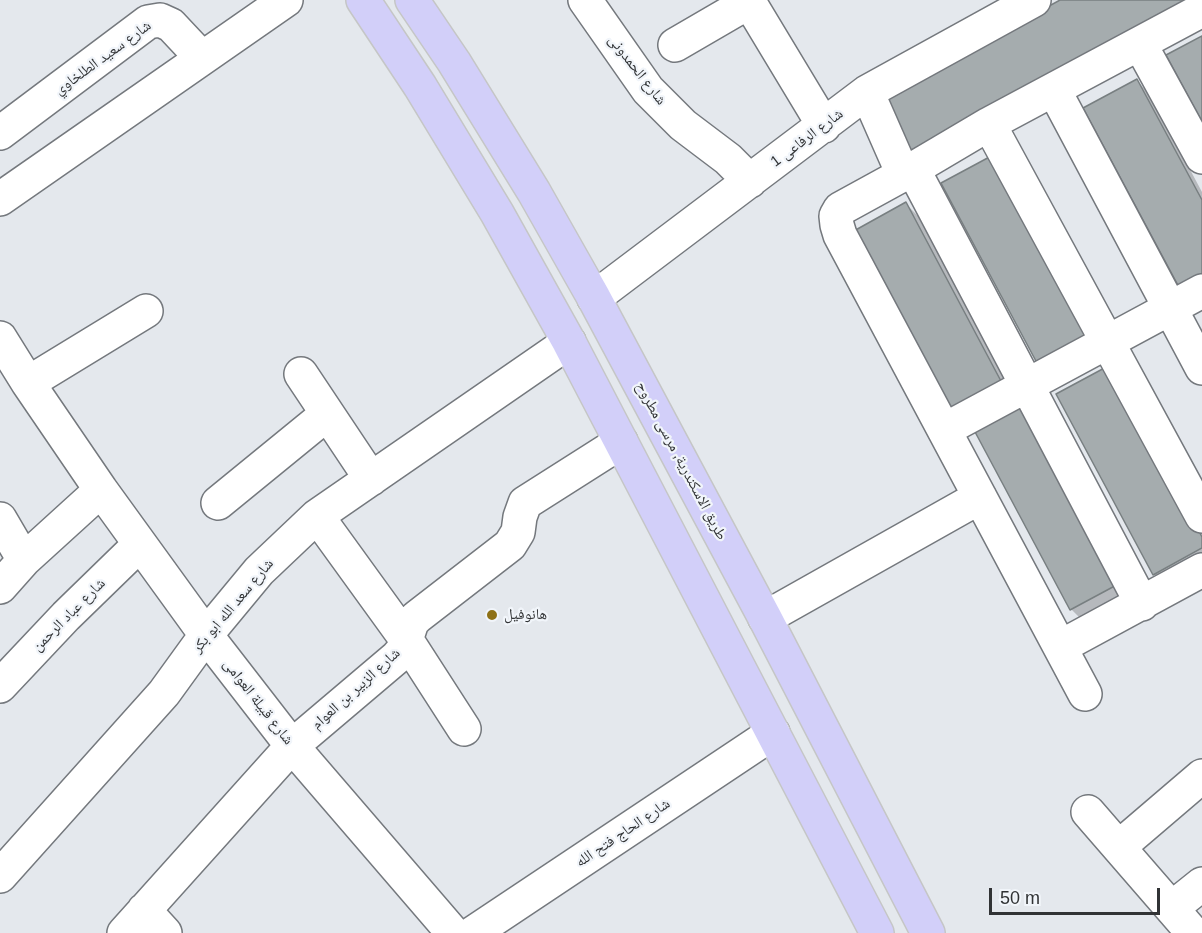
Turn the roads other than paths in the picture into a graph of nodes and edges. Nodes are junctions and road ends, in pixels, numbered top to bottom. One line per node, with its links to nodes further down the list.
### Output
1 (286, 0): 10 (street)
2 (363, 0): 25 (main road)
3 (412, 0): 21 (main road, طريق الاسكندرية, مرسى مطروح)
4 (1034, 0): 12 (street, شارع الرفاعى 1)
5 (748, 1): 9 (street); 14 (street)
6 (595, 4): 18 (street, شارع الحمدونى)
7 (1202, 10): 8 (street)
8 (1140, 44): 11 (street); 16 (street)
9 (675, 45)
10 (202, 58): 15 (street, شارع سعيد الطلخاوي); 19 (street)
11 (1054, 90): 13 (street); 22 (street)
12 (867, 92): 14 (street, شارع الرفاعى 1); 17 (street)
13 (989, 124): 17 (street); 26 (street)
14 (824, 126): 18 (street, شارع الرفاعى 1)
15 (0, 133)
16 (1202, 157)
17 (908, 172): 30 (street); 32 (street)
18 (750, 181): 21 (street, شارع الرفاعى 1)
19 (0, 199)
20 (1202, 291): 22 (street)
21 (594, 298): 46 (main road, طريق الاسكندرية, مرسى مطروح)
22 (1170, 308): 26 (street); 27 (street)
23 (146, 311): 29 (street)
24 (0, 338): 29 (street, شارع قبيلة العوامى)
25 (568, 342): 33 (main road); 34 (street, شارع سعد الله ابو بكر)
26 (1108, 343): 30 (street); 39 (street)
27 (1202, 368)
28 (301, 375): 31 (street)
29 (27, 383): 35 (street, شارع قبيلة العوامى)
30 (1027, 386): 32 (street); 45 (street)
31 (327, 414): 34 (street); 37 (street)
32 (944, 430): 36 (street)
33 (621, 442): 48 (street, شارع الزبير بن العوام); 53 (main road)
34 (370, 479): 38 (street, شارع سعد الله ابو بكر)
35 (101, 490): 41 (street, شارع قبيلة العوامى); 42 (street)
36 (980, 497): 46 (street); 49 (street)
37 (218, 503)
38 (317, 516): 47 (street, شارع سعد الله ابو بكر); 48 (street)
39 (1202, 516)
40 (0, 519): 42 (street)
41 (139, 545): 47 (street, شارع قبيلة العوامى); 50 (street, شارع عباد الرحمن)
42 (24, 560): 44 (street)
43 (1202, 570): 45 (street)
44 (0, 587)
45 (1142, 604): 49 (street)
46 (765, 618): 65 (main road, طريق الاسكندرية, مرسى مطروح)
47 (206, 636): 54 (street, شارع قبيلة العوامى); 58 (street, شارع سعد الله ابو بكر)
48 (406, 639): 52 (street); 54 (street, شارع الزبير بن العوام)
49 (1060, 647): 51 (street)
50 (0, 686)
51 (1085, 694)
52 (464, 729)
53 (773, 733): 63 (street, شارع الحاج فتح الله); 64 (main road)
54 (292, 746): 61 (street, شارع الزبير بن العوام); 62 (street, شارع قبيلة العوامى)
55 (1202, 776): 57 (street)
56 (1088, 812): 57 (street)
57 (1119, 847): 60 (street)
58 (0, 876)
59 (1202, 884): 60 (street)
60 (1172, 908): 66 (street)
61 (144, 925)
62 (453, 933)
63 (472, 933)
64 (877, 933)
65 (928, 933)
66 (1193, 933)

